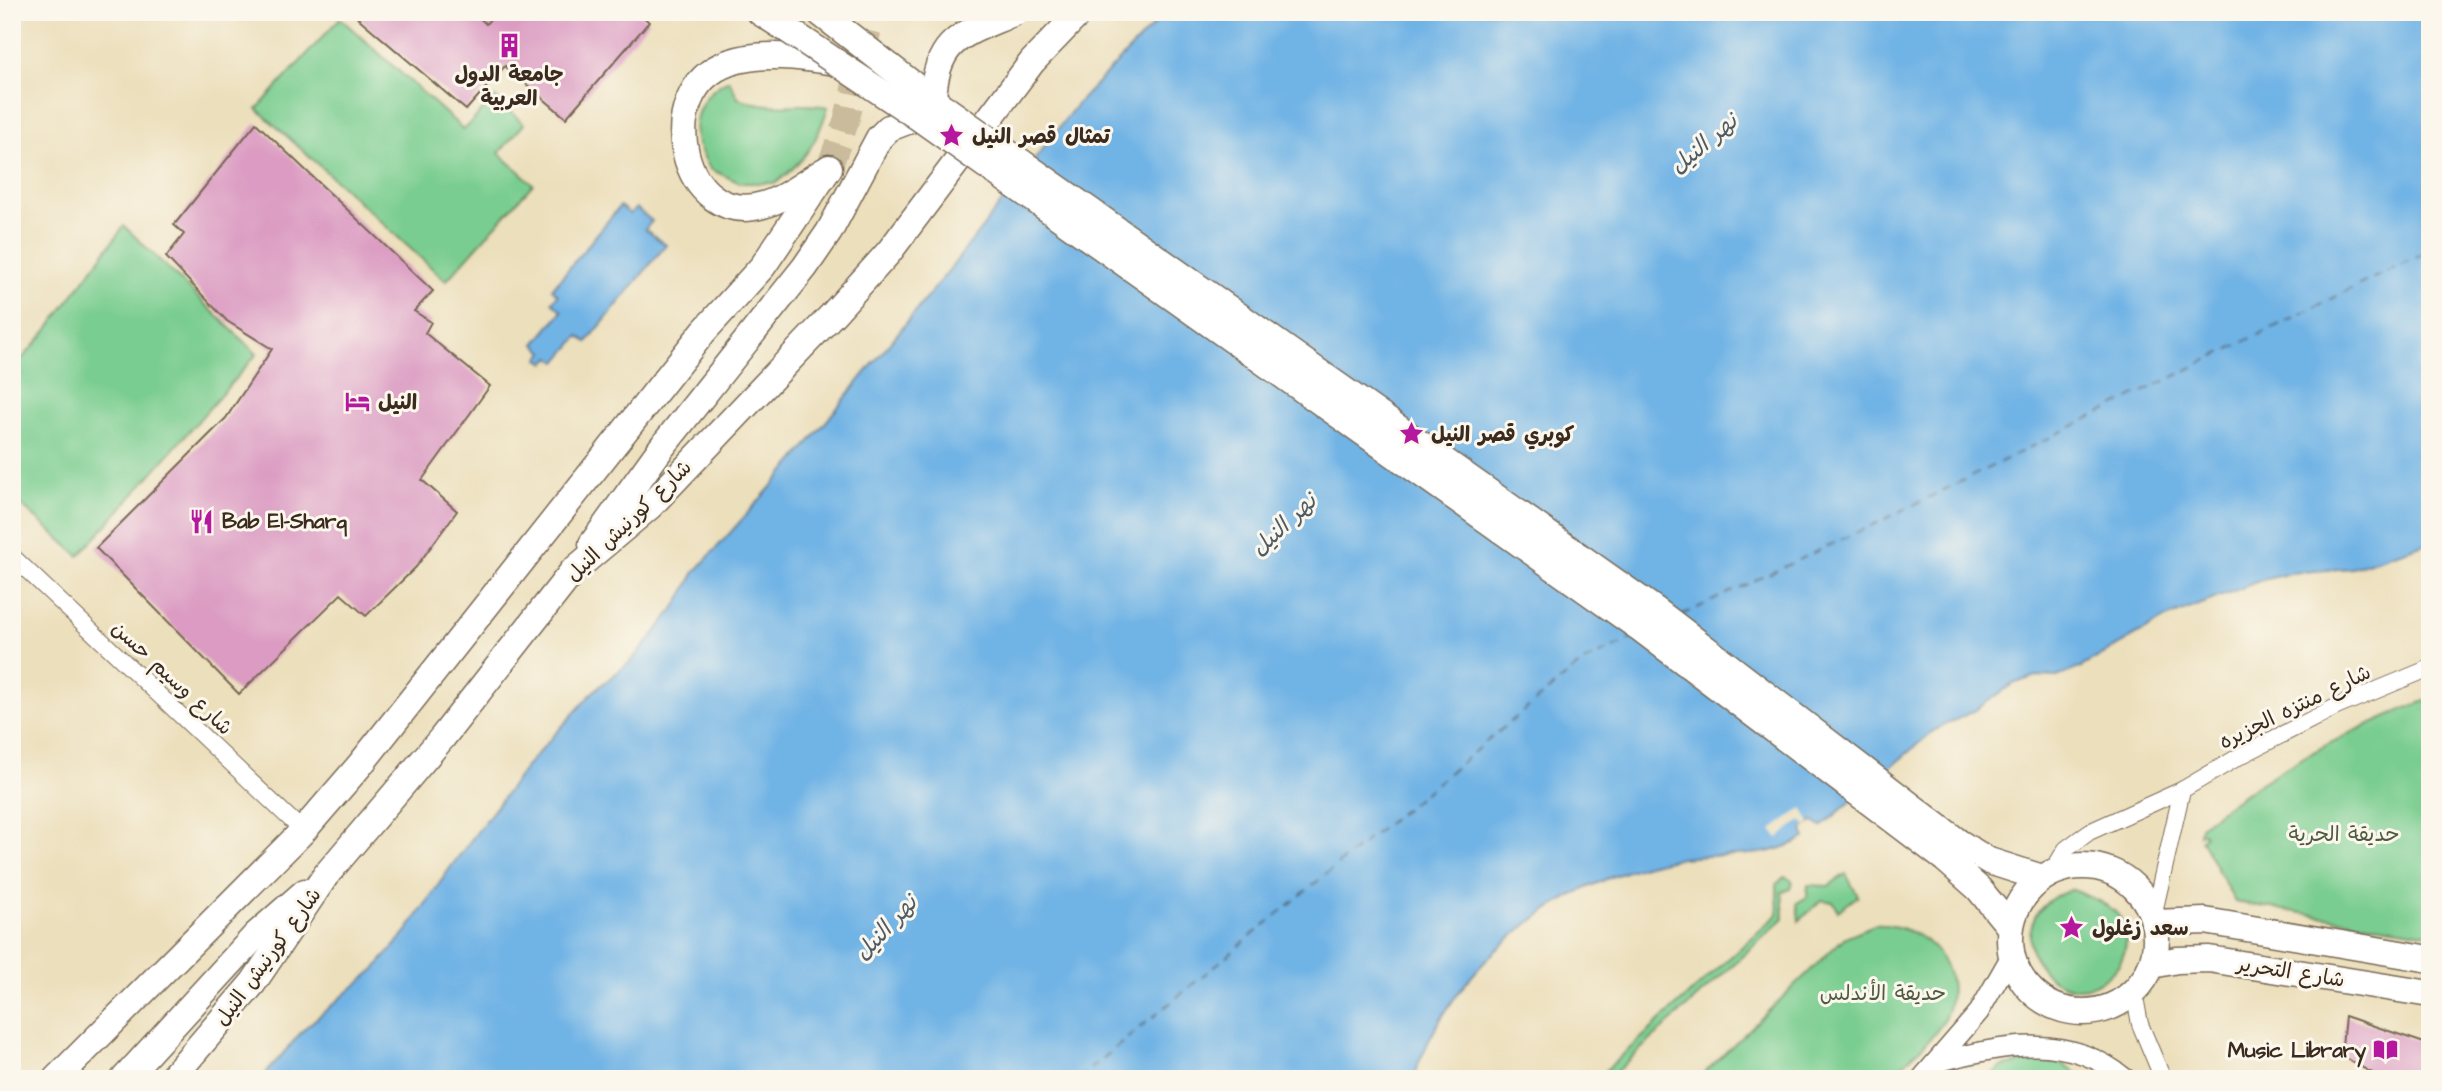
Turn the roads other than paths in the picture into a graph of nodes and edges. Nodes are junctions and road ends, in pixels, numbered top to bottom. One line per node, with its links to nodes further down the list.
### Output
1 (760, 12): 5 (main road, bridge)
2 (819, 12): 6 (main road, bridge)
3 (1015, 12): 6 (main road, bridge)
4 (1080, 12): 8 (main road, شارع كورنيش النيل)
5 (835, 62): 6 (main road, bridge); 9 (main road)
6 (926, 109): 8 (main road); 14 (main road, bridge)
7 (12, 556): 13 (street, شارع وسيم حسن)
8 (573, 571): 10 (main road, شارع كورنيش النيل)
9 (507, 580): 10 (main road); 13 (main road)
10 (543, 608): 15 (main road, شارع كورنيش النيل)
11 (2430, 668): 12 (street, شارع منتزه الجزيره)
12 (2182, 790): 16 (street, شارع منتزه الجزيره); 17 (street)
13 (303, 831): 25 (main road)
14 (1951, 850): 16 (main road); 18 (main road)
15 (326, 875): 26 (main road); 27 (main road, شارع كورنيش النيل)
16 (2047, 875): 17 (main road); 18 (main road)
17 (2154, 920): 20 (main road, شارع التحرير); 21 (main road)
18 (2010, 927): 19 (main road)
19 (2011, 956): 22 (main road); 24 (street)
20 (2430, 959)
21 (2152, 965): 22 (main road); 23 (main road, شارع التحرير)
22 (2134, 992): 30 (street)
23 (2430, 995)
24 (1937, 1062): 28 (street); 29 (street)
25 (56, 1079)
26 (124, 1079)
27 (171, 1079)
28 (1921, 1079)
29 (2126, 1079)
30 (2163, 1079)

